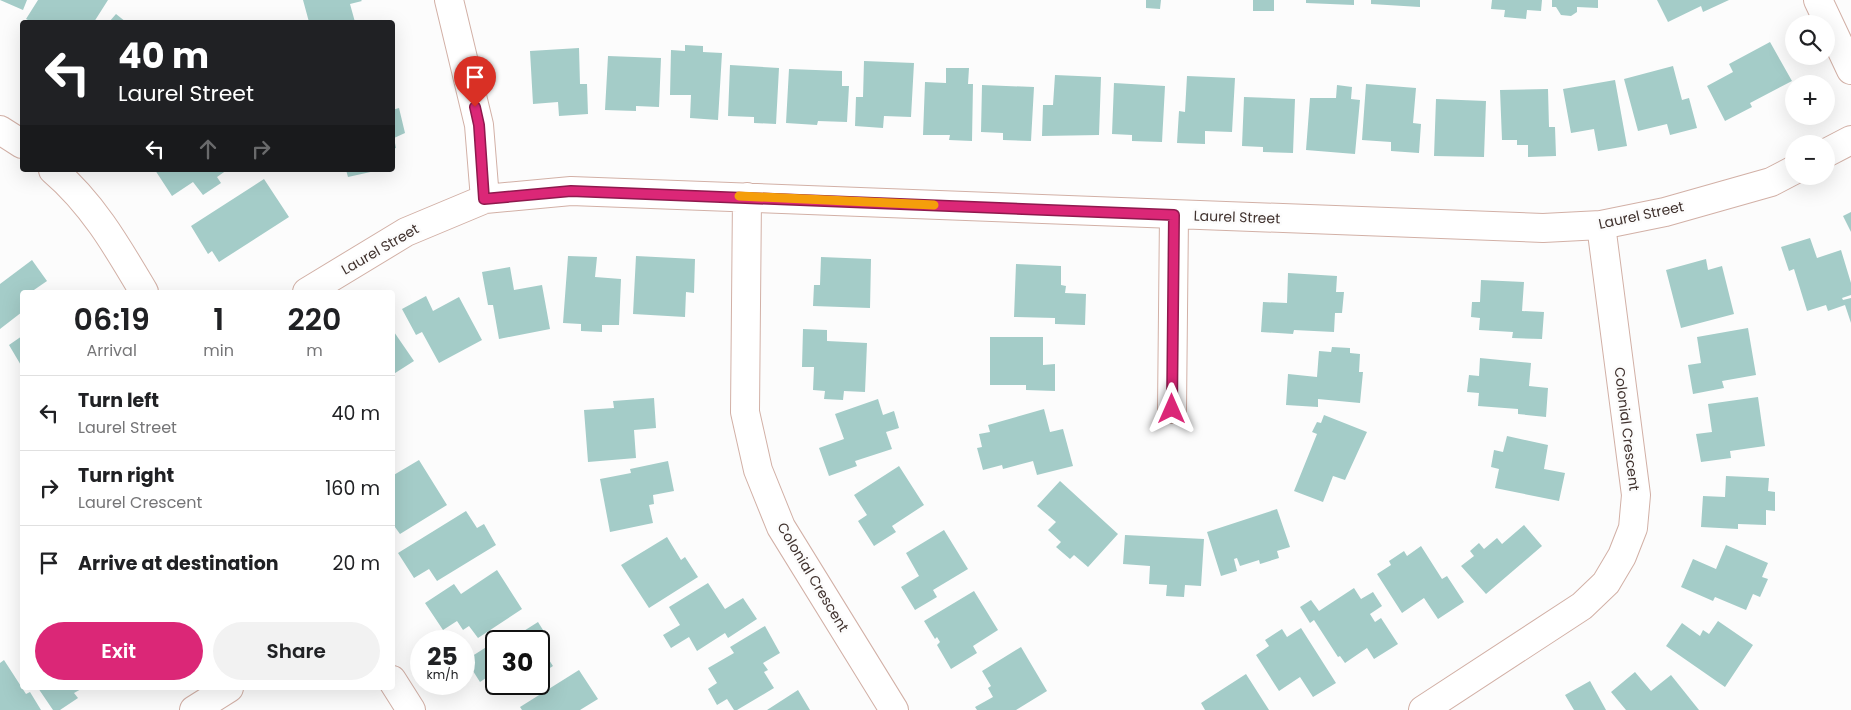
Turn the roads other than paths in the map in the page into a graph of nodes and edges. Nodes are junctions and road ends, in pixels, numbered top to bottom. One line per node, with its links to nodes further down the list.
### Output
1 (449, 0): 11 (street)
2 (1818, 0): 3 (street)
3 (1851, 70)
4 (0, 130): 6 (street)
5 (1851, 140): 7 (street)
6 (20, 143)
7 (1835, 148)
8 (56, 172): 14 (street)
9 (1785, 175): 13 (street, Laurel Street)
10 (747, 197): 11 (street, Laurel Street); 12 (street, Laurel Street); 21 (street, Colonial Crescent)
11 (484, 199): 15 (street, Laurel Street)
12 (1174, 215): 13 (street, Laurel Street); 16 (street)
13 (1601, 225): 22 (street, Colonial Crescent)
14 (143, 290)
15 (310, 290)
16 (1172, 409)
17 (395, 685): 20 (street)
18 (226, 690): 19 (street)
19 (194, 710)
20 (411, 710)
21 (894, 710)
22 (1423, 710)

